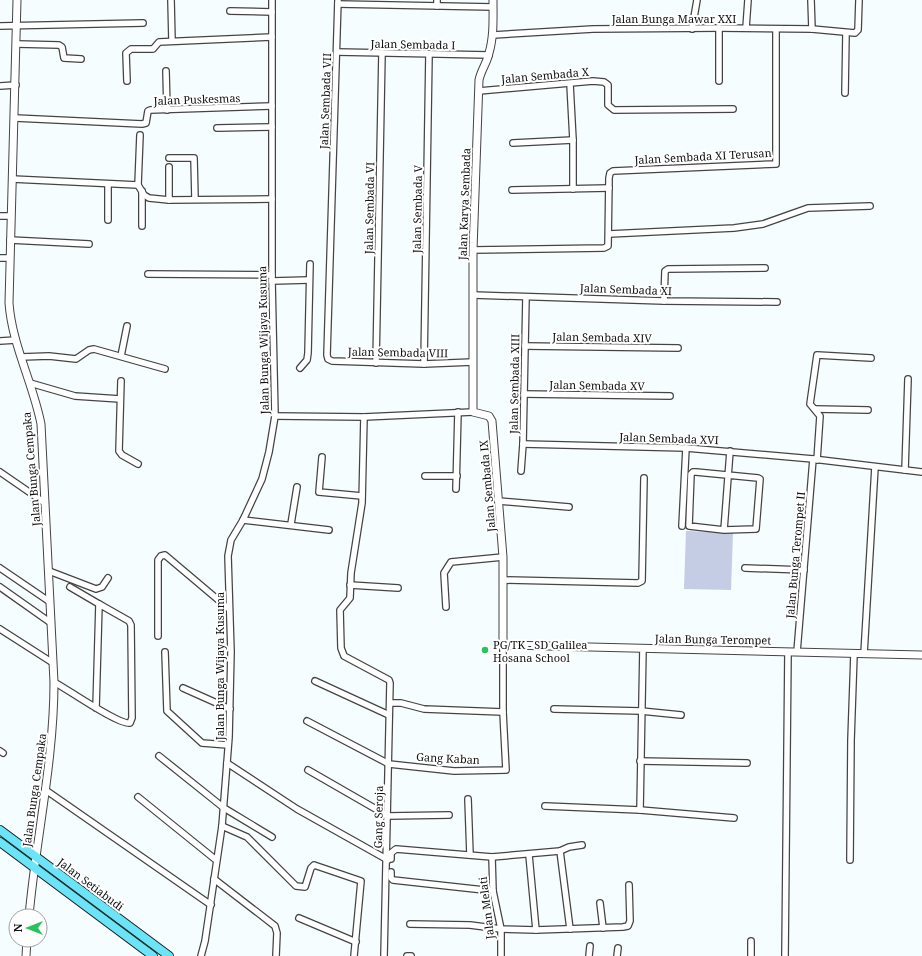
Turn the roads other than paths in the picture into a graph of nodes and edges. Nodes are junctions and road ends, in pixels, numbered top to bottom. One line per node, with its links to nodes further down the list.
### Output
1 (17, 0): 16 (street, Jalan Bunga Cempaka)
2 (171, 0): 25 (street)
3 (272, 0): 13 (street, Jalan Bunga Wijaya Kusuma)
4 (697, 0): 19 (street)
5 (748, 0): 18 (street)
6 (811, 0): 20 (street)
7 (860, 0): 22 (street, Jalan Bunga Mawar XXI)
8 (338, 2): 9 (street, Jalan Sembada VII); 27 (street, Jalan Sembada VII)
9 (388, 2): 10 (street, Jalan Sembada VII)
10 (437, 3): 11 (street, Jalan Sembada VII)
11 (493, 4): 23 (street, Jalan Karya Sembada)
12 (230, 11): 13 (street)
13 (272, 12): 24 (street, Jalan Bunga Wijaya Kusuma)
14 (142, 23): 16 (street)
15 (0, 26): 16 (street)
16 (16, 26): 26 (street, Jalan Bunga Cempaka)
17 (719, 28): 18 (street, Jalan Bunga Mawar XXI); 19 (street, Jalan Bunga Mawar XXI); 34 (street)
18 (746, 28): 21 (street, Jalan Bunga Mawar XXI)
19 (692, 29): 23 (street, Jalan Bunga Mawar XXI)
20 (812, 29): 21 (street, Jalan Bunga Mawar XXI); 22 (street, Jalan Bunga Mawar XXI)
21 (776, 30): 54 (street, Jalan Sembada XI Terusan)
22 (846, 33): 39 (street)
23 (493, 35): 30 (street, Jalan Karya Sembada)
24 (272, 37): 25 (street); 40 (street, Jalan Bunga Wijaya Kusuma)
25 (172, 41): 33 (street)
26 (17, 44): 31 (street); 36 (street, Jalan Bunga Cempaka)
27 (337, 52): 28 (street, Jalan Sembada I); 86 (street, Jalan Sembada VII)
28 (382, 53): 29 (street, Jalan Sembada I); 91 (street, Jalan Sembada VI)
29 (429, 54): 30 (street, Jalan Sembada I); 92 (street, Jalan Sembada V)
30 (489, 55): 38 (street, Jalan Karya Sembada)
31 (81, 59)
32 (166, 71): 41 (street)
33 (127, 81)
34 (719, 81)
35 (570, 84): 38 (street, Jalan Sembada X); 42 (street, Jalan Sembada X); 47 (street)
36 (16, 85): 37 (street); 43 (street, Jalan Bunga Cempaka)
37 (0, 86)
38 (479, 90): 69 (street, Jalan Karya Sembada)
39 (846, 93)
40 (272, 106): 41 (street, Jalan Puskesmas); 44 (street, Jalan Bunga Wijaya Kusuma)
41 (167, 110): 43 (street, Jalan Puskesmas)
42 (733, 110)
43 (15, 118): 51 (street, Jalan Bunga Cempaka)
44 (272, 127): 45 (street); 59 (street, Jalan Bunga Wijaya Kusuma)
45 (217, 128)
46 (140, 135): 53 (street)
47 (573, 140): 48 (street); 55 (street)
48 (513, 142)
49 (169, 158): 58 (street)
50 (169, 167): 60 (street)
51 (12, 179): 52 (street); 63 (street, Jalan Bunga Cempaka)
52 (108, 184): 53 (street); 64 (street)
53 (138, 185): 56 (street)
54 (609, 188): 55 (street); 66 (street)
55 (573, 189): 57 (street)
56 (142, 190): 60 (street); 65 (street)
57 (512, 190)
58 (195, 199): 59 (street); 60 (street)
59 (272, 199): 75 (street, Jalan Bunga Wijaya Kusuma)
60 (169, 200)
61 (870, 206): 66 (street)
62 (0, 216): 63 (street)
63 (11, 216): 67 (street, Jalan Bunga Cempaka)
64 (108, 220)
65 (142, 226)
66 (609, 234): 69 (street)
67 (10, 240): 68 (street); 71 (street, Jalan Bunga Cempaka)
68 (89, 244)
69 (473, 250): 77 (street, Jalan Karya Sembada)
70 (0, 258): 71 (street)
71 (9, 258): 82 (street, Jalan Bunga Cempaka)
72 (310, 264): 76 (street)
73 (765, 268): 79 (street)
74 (148, 274): 75 (street)
75 (272, 278): 76 (street); 105 (street, Jalan Bunga Wijaya Kusuma)
76 (309, 280): 93 (street)
77 (473, 295): 78 (street, Jalan Sembada XI); 90 (street, Jalan Karya Sembada)
78 (526, 296): 79 (street, Jalan Sembada XI); 84 (street, Jalan Sembada XIII)
79 (664, 301): 80 (street, Jalan Sembada XI)
80 (777, 302)
81 (127, 326): 87 (street)
82 (16, 340): 83 (street); 88 (street, Jalan Bunga Cempaka)
83 (0, 341)
84 (525, 346): 85 (street, Jalan Sembada XIV); 98 (street, Jalan Sembada XIII)
85 (678, 348)
86 (327, 355): 91 (street, Jalan Sembada VIII)
87 (121, 356): 88 (street); 94 (street)
88 (21, 357): 97 (street, Jalan Bunga Cempaka)
89 (871, 358): 101 (street, Jalan Bunga Terompet II)
90 (473, 362): 92 (street, Jalan Sembada VIII); 104 (street, Jalan Karya Sembada)
91 (376, 363): 92 (street, Jalan Sembada VIII)
92 (424, 364)
93 (300, 368)
94 (164, 370)
95 (908, 379): 114 (street)
96 (121, 380): 100 (street)
97 (30, 383): 100 (street); 126 (street, Jalan Bunga Cempaka)
98 (524, 394): 99 (street, Jalan Sembada XV); 107 (street, Jalan Sembada XIII)
99 (670, 396)
100 (120, 399): 112 (street)
101 (815, 409): 102 (street); 111 (street, Jalan Bunga Terompet II)
102 (868, 410)
103 (458, 412): 104 (street, Jalan Sembada IX); 106 (street, Jalan Sembada IX); 119 (street)
104 (474, 412): 125 (street, Jalan Sembada IX)
105 (275, 416): 106 (street, Jalan Sembada IX); 128 (street, Jalan Bunga Wijaya Kusuma)
106 (364, 417): 124 (street)
107 (523, 444): 108 (street, Jalan Sembada XVI); 115 (street, Jalan Sembada XIII)
108 (686, 448): 109 (street, Jalan Sembada XVI); 130 (street)
109 (730, 451): 111 (street, Jalan Sembada XVI); 120 (street)
110 (322, 457): 124 (street)
111 (815, 460): 113 (street, Jalan Sembada XVI); 136 (street, Jalan Bunga Terompet II)
112 (138, 464)
113 (875, 467): 114 (street, Jalan Sembada XVI); 157 (street)
114 (905, 470): 117 (street, Jalan Sembada XVI)
115 (521, 471)
116 (0, 472): 126 (street)
117 (922, 472)
118 (425, 476): 119 (street)
119 (457, 476): 123 (street)
120 (728, 476): 132 (street); 132 (street); 132 (street)
121 (644, 478): 139 (street)
122 (297, 487): 129 (street)
123 (456, 489)
124 (362, 496): 140 (street)
125 (499, 501): 127 (street); 133 (street, Jalan Sembada IX)
126 (45, 503): 137 (street, Jalan Bunga Cempaka)
127 (569, 506)
128 (243, 520): 129 (street); 147 (street, Jalan Bunga Wijaya Kusuma)
129 (291, 524): 131 (street)
130 (682, 526)
131 (329, 530)
132 (724, 530)
133 (503, 557): 139 (street, Jalan Sembada IX); 146 (street)
134 (0, 568): 144 (street)
135 (745, 568): 136 (street)
136 (804, 570): 155 (street, Jalan Bunga Terompet II)
137 (49, 571): 138 (street); 144 (street, Jalan Bunga Cempaka)
138 (108, 578)
139 (504, 580): 151 (street, Jalan Sembada IX)
140 (350, 585): 143 (street); 163 (street, Gang Seroja)
141 (0, 587): 148 (street)
142 (70, 587): 145 (street)
143 (398, 588)
144 (50, 602): 148 (street, Jalan Bunga Cempaka)
145 (99, 604): 164 (street); 164 (street)
146 (446, 607)
147 (229, 609): 150 (street); 165 (street, Jalan Bunga Wijaya Kusuma)
148 (51, 623): 159 (street, Jalan Bunga Cempaka)
149 (0, 629): 159 (street)
150 (158, 636)
151 (503, 645): 152 (street, Jalan Bunga Terompet); 168 (street, Jalan Sembada IX)
152 (643, 648): 154 (street, Jalan Bunga Terompet); 167 (street)
153 (165, 652): 172 (street)
154 (788, 652): 155 (street, Jalan Bunga Terompet); 231 (street)
155 (797, 652): 156 (street, Jalan Bunga Terompet)
156 (854, 654): 157 (street, Jalan Bunga Terompet); 201 (street)
157 (864, 654): 158 (street, Jalan Bunga Terompet)
158 (922, 655)
159 (53, 664): 161 (street, Jalan Bunga Cempaka)
160 (315, 681): 169 (street)
161 (54, 682): 164 (street); 180 (street, Jalan Bunga Cempaka)
162 (183, 688): 165 (street)
163 (390, 703): 168 (street); 169 (street, Gang Seroja)
164 (96, 708)
165 (230, 709): 172 (street, Jalan Bunga Wijaya Kusuma)
166 (554, 709): 167 (street)
167 (641, 711): 170 (street); 174 (street)
168 (503, 712): 179 (street, Jalan Sembada IX)
169 (389, 715): 177 (street, Gang Seroja)
170 (681, 715)
171 (307, 721): 177 (street)
172 (228, 745): 175 (street, Jalan Bunga Wijaya Kusuma)
173 (159, 756): 184 (street)
174 (640, 761): 176 (street); 185 (street)
175 (227, 763): 184 (street, Jalan Bunga Wijaya Kusuma); 200 (street)
176 (747, 763)
177 (389, 764): 179 (street, Gang Kaban); 187 (street, Gang Seroja)
178 (308, 770): 187 (street)
179 (506, 770)
180 (47, 791): 197 (street, Jalan Bunga Cempaka); 207 (street)
181 (138, 797): 199 (street)
182 (468, 800): 195 (street)
183 (545, 806): 185 (street)
184 (224, 808): 189 (street, Jalan Bunga Wijaya Kusuma); 191 (street)
185 (640, 810): 188 (street)
186 (449, 815): 187 (street)
187 (388, 816): 200 (street, Gang Seroja)
188 (734, 818)
189 (222, 826): 199 (street, Jalan Bunga Wijaya Kusuma); 216 (street)
190 (0, 830): 197 (main road, Jalan Setiabudi)
191 (272, 837)
192 (0, 842): 202 (main road, Jalan Setiabudi)
193 (582, 845): 194 (street)
194 (560, 851): 196 (street); 213 (street)
195 (470, 855): 198 (street); 205 (street)
196 (529, 855): 198 (street); 214 (street)
197 (36, 857): 202 (street, Jalan Bunga Cempaka); 220 (main road, Jalan Setiabudi)
198 (492, 857): 205 (street, Jalan Melati)
199 (216, 860): 203 (street, Jalan Bunga Wijaya Kusuma)
200 (388, 860): 224 (street, Gang Seroja)
201 (850, 860)
202 (34, 868): 208 (street, Jalan Bunga Cempaka); 219 (main road, Jalan Setiabudi)
203 (214, 879): 207 (street, Jalan Bunga Wijaya Kusuma); 222 (street)
204 (629, 885): 211 (street)
205 (493, 891): 212 (street, Jalan Melati)
206 (600, 902): 211 (street)
207 (211, 905): 221 (street, Jalan Bunga Wijaya Kusuma)
208 (30, 908)
209 (299, 918): 216 (street)
210 (410, 924): 212 (street)
211 (603, 928): 213 (street)
212 (501, 929): 214 (street); 227 (street, Jalan Melati)
213 (570, 929): 214 (street)
214 (536, 930)
215 (751, 941): 230 (street)
216 (356, 942): 223 (street)
217 (590, 946): 228 (street)
218 (618, 948): 229 (street)
219 (153, 956)
220 (169, 956)
221 (201, 956)
222 (276, 956)
223 (354, 956)
224 (384, 956)
225 (407, 956): 226 (street)
226 (411, 956)
227 (500, 956)
228 (589, 956)
229 (617, 956)
230 (750, 956)
231 (785, 956)

